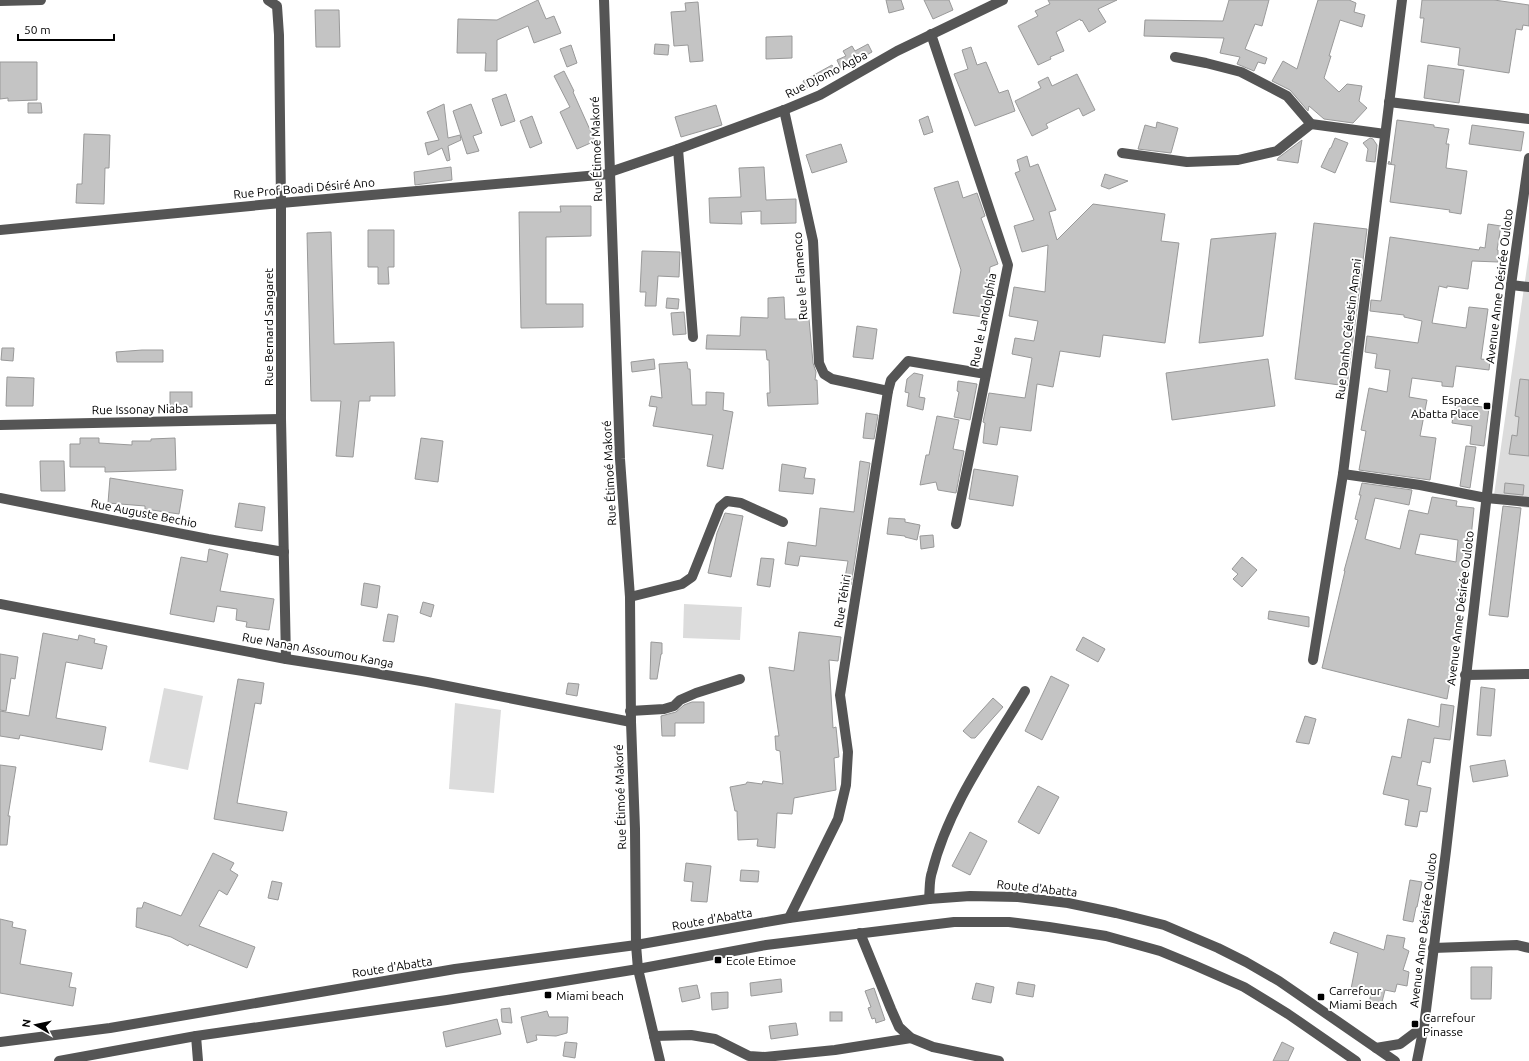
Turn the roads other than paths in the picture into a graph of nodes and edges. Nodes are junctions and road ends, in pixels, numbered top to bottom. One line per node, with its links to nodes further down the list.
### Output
1 (41, 0): 6 (street)
2 (268, 0): 18 (street, Rue Bernard Sangaret)
3 (604, 0): 17 (street, Rue Étimoé Makoré)
4 (1003, 0): 7 (street, Rue Djomo Agba)
5 (1402, 0): 9 (street, Rue Danho Célestin Amani)
6 (0, 1)
7 (931, 34): 10 (street, Rue Djomo Agba); 23 (street, Rue le Landolphia)
8 (1175, 57): 12 (street)
9 (1389, 102): 11 (street); 13 (street, Rue Danho Célestin Amani)
10 (784, 110): 14 (street, Rue Djomo Agba); 24 (street, Rue le Flamenco)
11 (1529, 119)
12 (1311, 124): 13 (street); 15 (street)
13 (1385, 134): 27 (street, Rue Danho Célestin Amani)
14 (678, 149): 17 (street, Rue Djomo Agba); 22 (street)
15 (1122, 153)
16 (1529, 158): 20 (street, Avenue Anne Désirée Ouloto)
17 (610, 173): 18 (street, Rue Prof Boadi Désiré Ano); 34 (street, Rue Étimoé Makoré)
18 (281, 203): 19 (street, Rue Prof Boadi Désiré Ano); 25 (street, Rue Bernard Sangaret)
19 (0, 230)
20 (1511, 285): 21 (street); 29 (street, Avenue Anne Désirée Ouloto)
21 (1529, 287)
22 (692, 337)
23 (986, 374): 24 (street, Rue Téhiri); 32 (street, Rue le Landolphia)
24 (888, 391): 45 (street, Rue Téhiri)
25 (281, 419): 26 (street, Rue Issonay Niaba); 33 (street, Rue Bernard Sangaret)
26 (0, 426)
27 (1343, 474): 29 (street); 37 (street, Rue Danho Célestin Amani)
28 (0, 498): 33 (street, Rue Auguste Bechio)
29 (1486, 498): 30 (street); 39 (street, Avenue Anne Désirée Ouloto)
30 (1529, 502)
31 (784, 522): 34 (street)
32 (956, 524)
33 (284, 552): 36 (street, Rue Bernard Sangaret)
34 (630, 597): 42 (street, Rue Étimoé Makoré)
35 (0, 604): 36 (street, Rue Nanan Assoumou Kanga)
36 (286, 659): 43 (street, Rue Nanan Assoumou Kanga)
37 (1313, 660)
38 (1529, 674): 39 (street)
39 (1465, 675): 48 (street, Avenue Anne Désirée Ouloto)
40 (740, 679): 42 (street)
41 (1025, 691): 44 (street)
42 (630, 711): 43 (street, Rue Étimoé Makoré)
43 (630, 722): 47 (street, Rue Étimoé Makoré)
44 (929, 899): 45 (street, Route d'Abatta); 56 (street, Route d'Abatta)
45 (789, 918): 47 (street, Route d'Abatta)
46 (860, 933): 50 (street); 54 (street); 61 (street)
47 (636, 945): 50 (street, Rue Étimoé Makoré); 55 (street, Route d'Abatta)
48 (1433, 948): 49 (street); 51 (street, Avenue Anne Désirée Ouloto)
49 (1529, 948)
50 (638, 969): 52 (street); 53 (street, Rue Étimoé Makoré)
51 (1424, 1026): 56 (street); 63 (street, Avenue Anne Désirée Ouloto)
52 (196, 1036): 57 (street); 58 (street)
53 (654, 1036): 54 (street); 59 (street, Rue Étimoé Makoré)
54 (911, 1038): 60 (street)
55 (0, 1042)
56 (1376, 1048): 62 (street, Route d'Abatta)
57 (59, 1061)
58 (198, 1061)
59 (660, 1061)
60 (999, 1061)
61 (1356, 1061)
62 (1394, 1061)
63 (1417, 1061)

